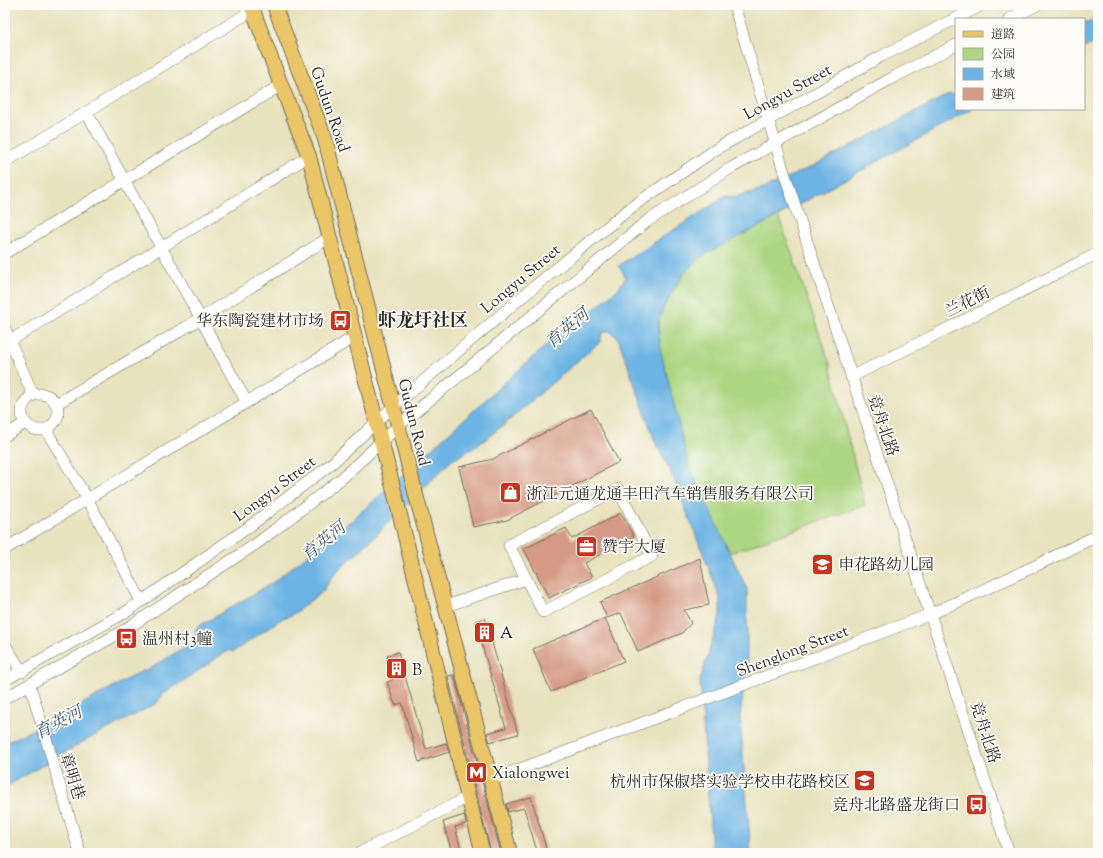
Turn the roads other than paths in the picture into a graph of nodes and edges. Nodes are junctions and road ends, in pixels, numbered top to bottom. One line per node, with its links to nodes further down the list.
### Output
1 (274, 5): 29 (main road, Gudun Road)
2 (734, 5): 12 (street, 竞舟北路)
3 (982, 5): 6 (street, Longyu Street)
4 (1037, 5): 7 (street)
5 (252, 7): 10 (main road); 11 (street)
6 (956, 18)
7 (1011, 18)
8 (955, 19): 12 (street, Longyu Street)
9 (955, 46): 13 (street, Longyu Street)
10 (280, 85): 14 (main road); 16 (street)
11 (87, 113): 15 (street); 16 (street)
12 (768, 120): 13 (street, 竞舟北路); 29 (street, Longyu Street)
13 (776, 143): 25 (street, 竞舟北路); 32 (street, Longyu Street)
14 (309, 156): 17 (main road); 18 (street)
15 (5, 162)
16 (124, 181): 18 (street); 19 (street)
17 (330, 237): 21 (street); 23 (main road)
18 (161, 248): 21 (street); 24 (street)
19 (5, 253)
20 (1098, 253): 25 (street, 兰花街)
21 (200, 319): 27 (street); 28 (street)
22 (5, 329): 24 (street)
23 (356, 336): 27 (street); 31 (main road)
24 (8, 342): 26 (street)
25 (851, 377): 42 (street, 竞舟北路)
26 (33, 396): 28 (street); 30 (street)
27 (246, 401): 36 (street)
28 (56, 404): 33 (street)
29 (394, 406): 31 (street, Longyu Street); 32 (main road, Gudun Road)
30 (25, 423): 33 (street); 34 (street)
31 (377, 423): 35 (main road); 40 (street, Longyu Street)
32 (398, 426): 35 (street, Longyu Street); 41 (main road, Gudun Road)
33 (46, 430): 36 (street)
34 (5, 436)
35 (381, 442): 46 (street, Longyu Street); 49 (main road)
36 (88, 500): 38 (street); 40 (street)
37 (1098, 535): 42 (street, Shenglong Street)
38 (5, 549)
39 (526, 579): 39 (street); 41 (street)
40 (141, 601): 44 (street, Longyu Street)
41 (446, 606): 48 (main road, Gudun Road)
42 (931, 614): 48 (street, Shenglong Street); 54 (street, 竞舟北路)
43 (5, 645): 44 (street)
44 (22, 672): 45 (street, Longyu Street)
45 (5, 680)
46 (30, 685): 47 (street, Longyu Street); 50 (street, 章明巷)
47 (5, 698)
48 (492, 780): 53 (main road, Gudun Road)
49 (468, 797): 51 (street); 52 (main road)
50 (80, 853)
51 (359, 853)
52 (483, 853)
53 (510, 853)
54 (1009, 853)

